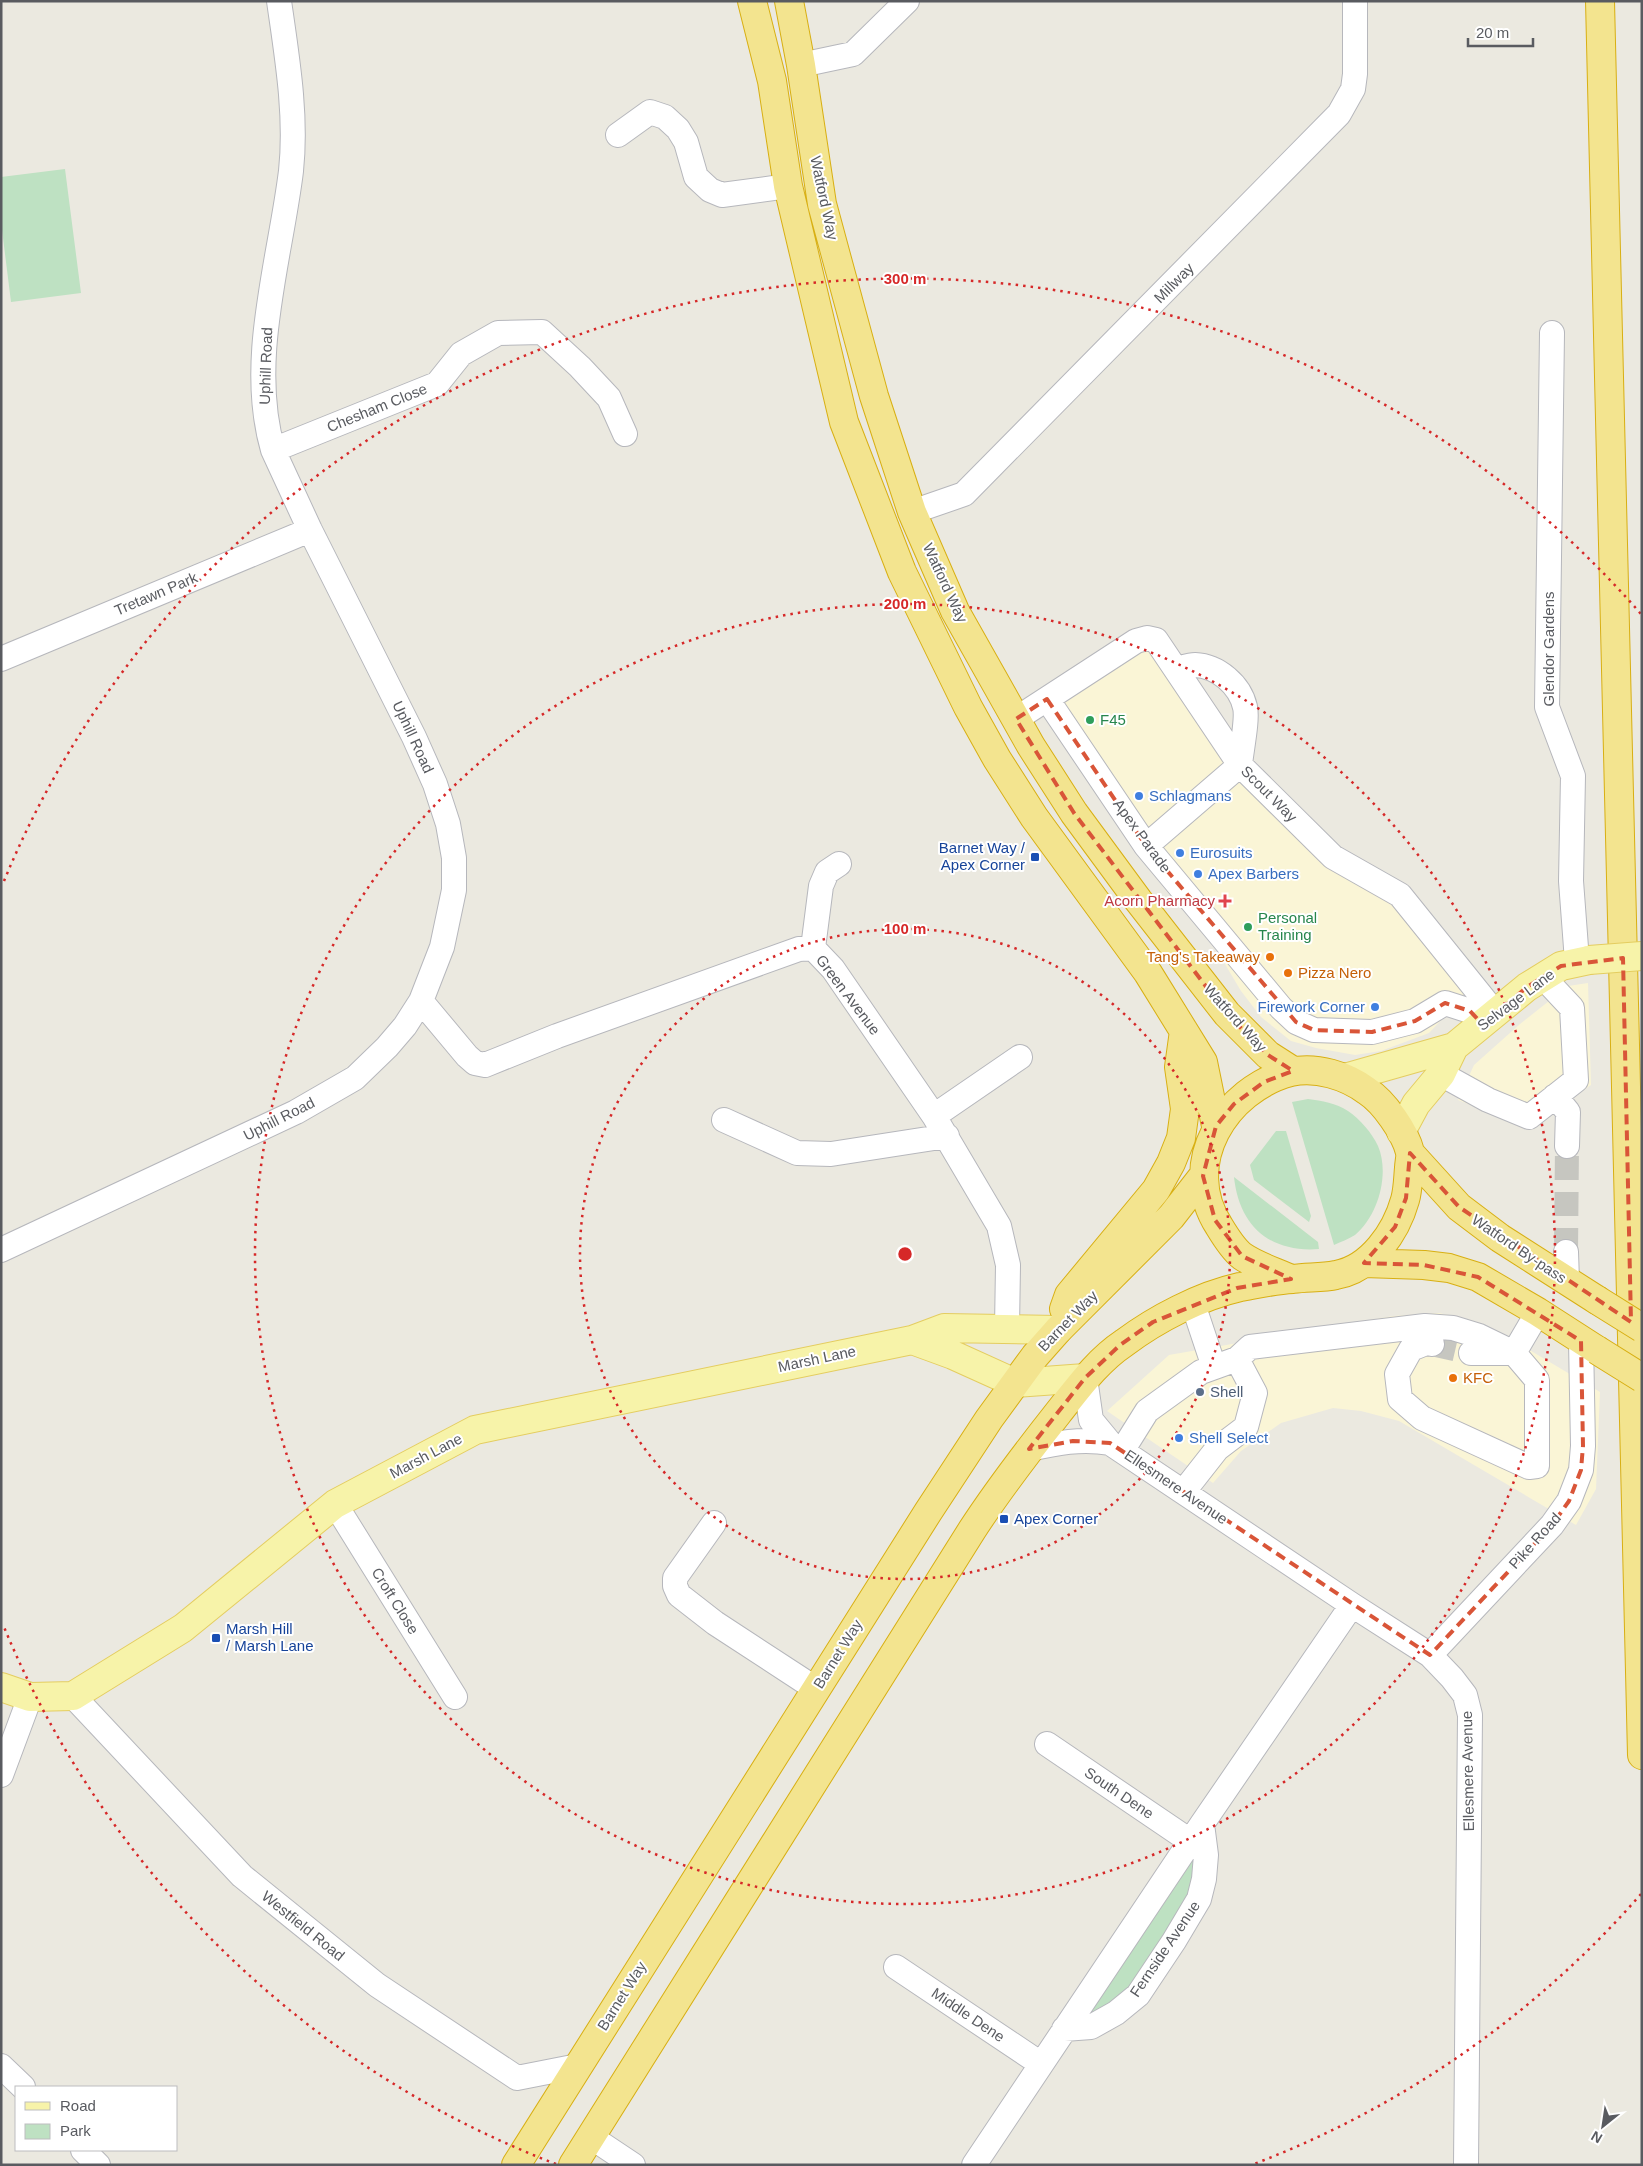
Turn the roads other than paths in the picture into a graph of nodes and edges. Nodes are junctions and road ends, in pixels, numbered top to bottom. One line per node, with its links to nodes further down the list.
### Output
1 (279, 1): 12 (street, Uphill Road)
2 (752, 1): 9 (highway, Watford Way)
3 (789, 1): 7 (highway, Watford Way)
4 (906, 1): 7 (street)
5 (1354, 1): 13 (street, Millway)
6 (1600, 1): 75 (highway)
7 (801, 65): 13 (highway, Watford Way)
8 (618, 135): 9 (street)
9 (788, 186): 28 (highway, Watford Way)
10 (1552, 333): 24 (street, Glendor Gardens)
11 (625, 434): 12 (street, Chesham Close)
12 (273, 450): 14 (street, Uphill Road)
13 (912, 512): 18 (highway, Watford Way)
14 (310, 530): 15 (street, Tretawn Park); 26 (street, Uphill Road)
15 (1, 659)
16 (1176, 669): 17 (street, Scout Way); 19 (street, Scout Way); 19 (street)
17 (1047, 699): 18 (street); 20 (street, Apex Parade)
18 (1016, 719): 31 (highway, Watford Way)
19 (1240, 765): 20 (street); 27 (street, Scout Way)
20 (1146, 846): 27 (street, Apex Parade)
21 (839, 864): 22 (street)
22 (813, 948): 26 (street, Green Avenue); 35 (street, Green Avenue)
23 (1642, 956): 24 (main road, Selvage Lane, bridge)
24 (1583, 961): 25 (main road, Selvage Lane)
25 (1543, 977): 27 (main road, Selvage Lane); 34 (street)
26 (421, 1001): 42 (street, Uphill Road)
27 (1489, 1019): 29 (main road, Selvage Lane)
28 (1184, 1030): 37 (highway, Watford Way); 51 (highway)
29 (1454, 1047): 32 (main road, Selvage Lane); 33 (main road, Selvage Lane)
30 (1020, 1057): 35 (street)
31 (1293, 1072): 33 (highway); 37 (highway)
32 (1441, 1074): 34 (street); 39 (main road, Selvage Lane)
33 (1345, 1078): 39 (highway)
34 (1555, 1096): 40 (street)
35 (934, 1116): 38 (street, Green Avenue)
36 (724, 1120): 38 (street)
37 (1216, 1126): 41 (highway)
38 (947, 1136): 49 (street, Green Avenue)
39 (1405, 1143): 43 (highway, Watford By-pass); 44 (highway)
40 (1567, 1146)
41 (1203, 1176): 45 (highway); 51 (highway, Barnet Way)
42 (1, 1250)
43 (1534, 1260): 46 (highway, Watford By-pass); 46 (street)
44 (1364, 1263): 45 (highway); 48 (highway)
45 (1291, 1279): 47 (highway)
46 (1567, 1281): 50 (highway, Watford By-pass, bridge)
47 (1193, 1304): 58 (street); 59 (highway)
48 (1538, 1312): 54 (highway); 56 (street)
49 (1007, 1328): 51 (main road, Marsh Lane); 52 (main road, Marsh Lane)
50 (1642, 1328)
51 (1058, 1330): 61 (highway, Barnet Way)
52 (912, 1340): 61 (main road); 65 (main road, Marsh Lane)
53 (1432, 1344): 56 (street)
54 (1590, 1345): 60 (highway, bridge); 68 (street, Pike Road)
55 (1471, 1353): 56 (street)
56 (1514, 1353): 57 (street)
57 (1236, 1360): 58 (street); 64 (street)
58 (1214, 1368): 62 (street)
59 (1085, 1378): 61 (main road); 62 (street, Ellesmere Avenue); 63 (highway)
60 (1642, 1378)
61 (1015, 1383): 70 (highway, Barnet Way)
62 (1116, 1447): 63 (street, Ellesmere Avenue); 64 (street, Ellesmere Avenue)
63 (1029, 1449): 84 (highway)
64 (1184, 1491): 67 (street, Ellesmere Avenue)
65 (336, 1504): 71 (main road, Marsh Lane); 73 (street, Croft Close)
66 (714, 1522): 70 (street)
67 (1352, 1605): 68 (street, Ellesmere Avenue); 77 (street)
68 (1430, 1655): 91 (street, Ellesmere Avenue)
69 (1, 1687): 72 (main road)
70 (816, 1689): 82 (highway, Barnet Way)
71 (73, 1696): 72 (main road); 82 (street, Westfield Road)
72 (30, 1697): 76 (street)
73 (455, 1698)
74 (1047, 1744): 77 (street, South Dene)
75 (1642, 1755)
76 (1, 1775)
77 (1196, 1832): 79 (street); 79 (street, Fernside Avenue)
78 (896, 1967): 80 (street, Middle Dene)
79 (1064, 2029): 80 (street)
80 (1041, 2064): 90 (street)
81 (1, 2066): 83 (street)
82 (578, 2066): 87 (highway, Barnet Way)
83 (22, 2086)
84 (591, 2137): 88 (highway); 89 (street)
85 (84, 2151): 86 (street)
86 (98, 2165)
87 (516, 2165)
88 (573, 2165)
89 (633, 2165)
90 (974, 2165)
91 (1466, 2165)

